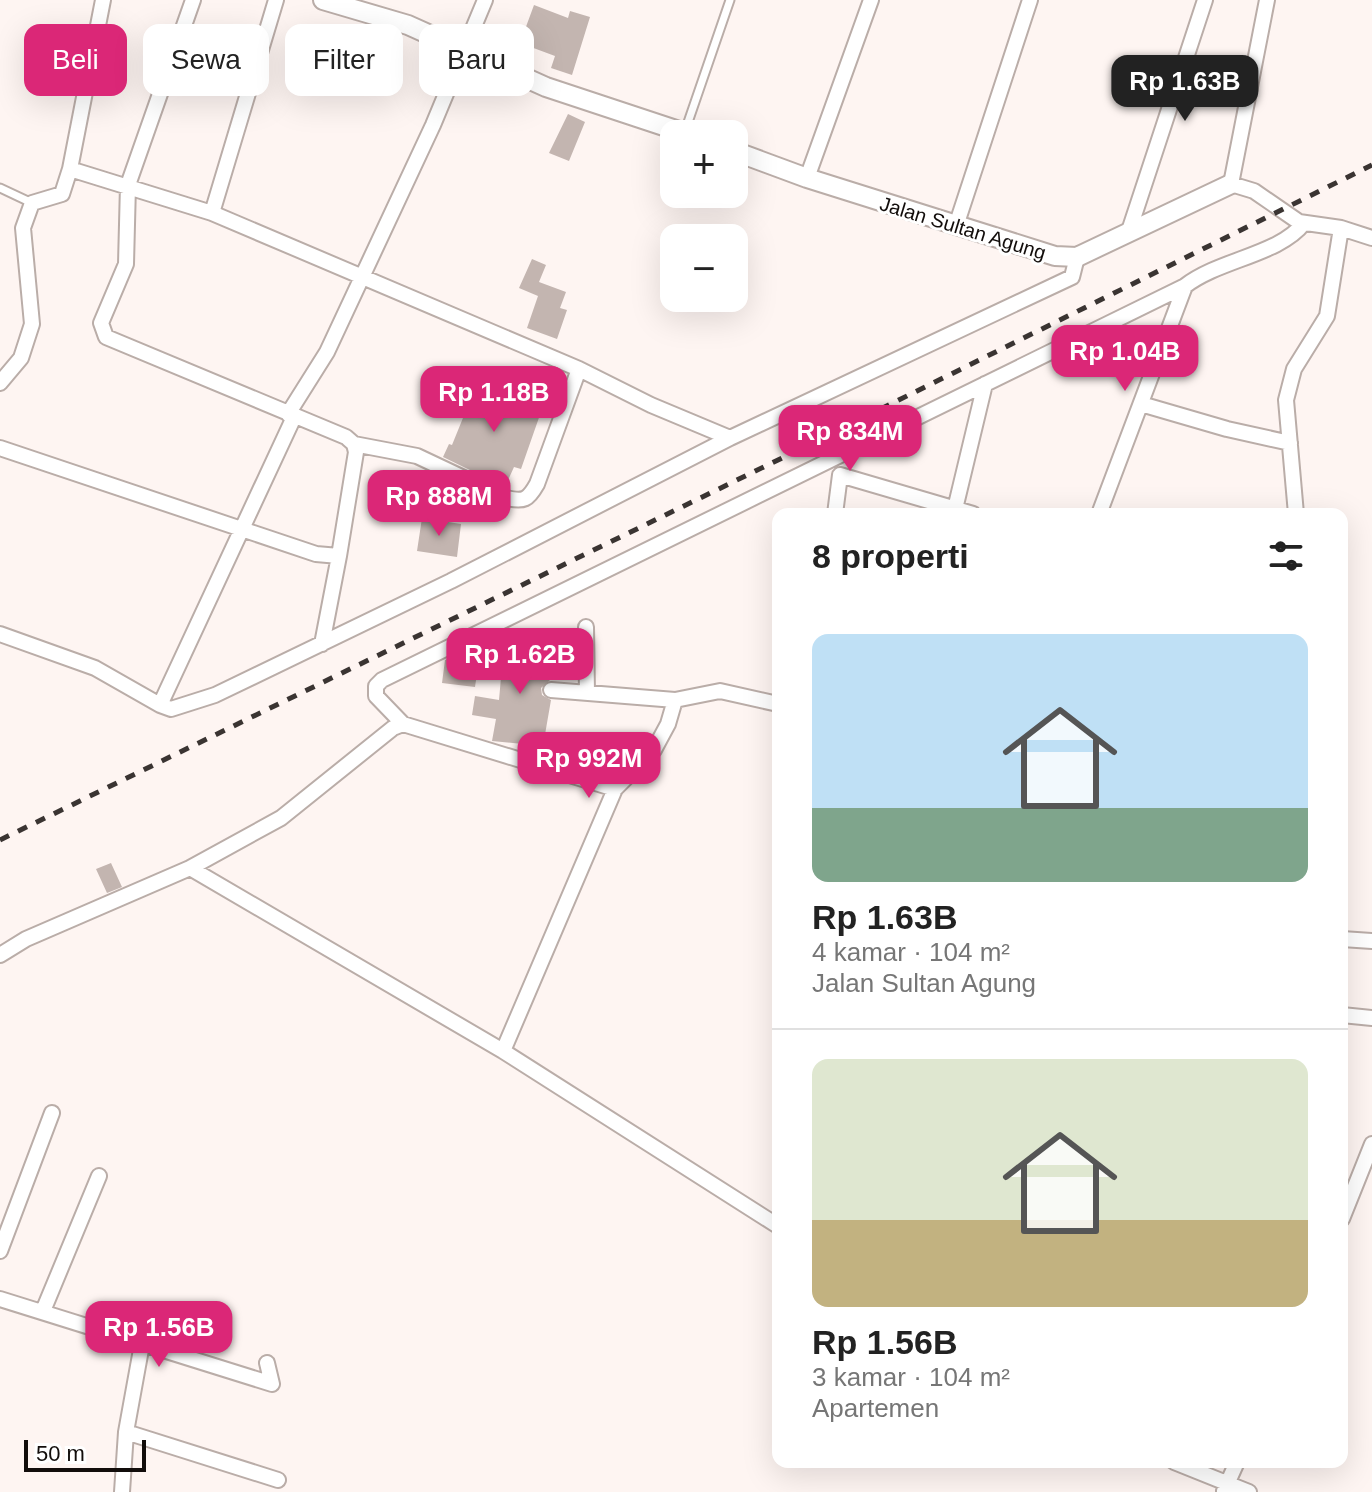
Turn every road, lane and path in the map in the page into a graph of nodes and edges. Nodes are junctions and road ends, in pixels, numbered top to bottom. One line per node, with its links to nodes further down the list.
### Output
1 (103, 0): 18 (street)
2 (193, 0): 21 (street)
3 (276, 0): 24 (street)
4 (323, 0): 12 (street)
5 (485, 0): 11 (street)
6 (730, 0): 15 (lane)
7 (871, 0): 19 (street)
8 (1030, 0): 26 (street)
9 (1205, 0): 28 (street)
10 (1267, 0): 20 (street)
11 (475, 24)
12 (419, 30)
13 (534, 82): 16 (street)
14 (445, 96): 31 (street)
15 (690, 120)
16 (660, 124)
17 (748, 156): 19 (street, Jalan Sultan Agung)
18 (70, 169): 21 (street); 23 (street)
19 (807, 178): 26 (street, Jalan Sultan Agung)
20 (1231, 184): 25 (street); 28 (street)
21 (128, 185): 24 (street); 37 (street)
22 (0, 188): 23 (lane)
23 (32, 203): 34 (street)
24 (212, 213): 31 (street)
25 (1304, 223): 27 (street); 32 (street)
26 (956, 226): 30 (street, Jalan Sultan Agung)
27 (1341, 228): 29 (street); 39 (street)
28 (1128, 234): 30 (street)
29 (1372, 238)
30 (1077, 257): 38 (street)
31 (360, 277): 33 (street); 37 (street)
32 (1185, 286): 35 (street); 36 (street)
33 (579, 369): 38 (street); 40 (street)
34 (0, 383)
35 (985, 384): 42 (street); 46 (street)
36 (1141, 404): 39 (street); 47 (street)
37 (291, 415): 40 (street); 49 (street)
38 (730, 438): 53 (street)
39 (1290, 443): 48 (street)
40 (354, 444): 50 (street)
41 (0, 448): 49 (street)
42 (817, 468): 43 (street); 59 (street)
43 (840, 475): 44 (street); 45 (street)
44 (836, 508)
45 (952, 508)
46 (955, 508)
47 (1101, 508)
48 (1295, 508)
49 (243, 529): 50 (street); 58 (street)
50 (339, 556): 53 (street)
51 (586, 627): 55 (street)
52 (0, 634): 58 (street)
53 (322, 644): 58 (street)
54 (551, 690): 55 (street)
55 (587, 693): 56 (street)
56 (675, 700): 57 (street); 60 (street)
57 (772, 703)
58 (160, 705)
59 (403, 724): 60 (street); 61 (street)
60 (615, 789): 67 (street)
61 (190, 868): 64 (street); 67 (street)
62 (1348, 939): 63 (street)
63 (1372, 941)
64 (0, 955)
65 (1348, 1016): 66 (street)
66 (1372, 1018)
67 (503, 1051): 72 (street)
68 (52, 1113): 73 (street)
69 (1372, 1144): 71 (street)
70 (99, 1176): 75 (street)
71 (1348, 1204)
72 (772, 1222)
73 (0, 1251)
74 (0, 1299): 75 (street)
75 (43, 1311): 76 (street)
76 (142, 1344): 77 (street); 78 (street)
77 (267, 1363)
78 (126, 1432): 81 (street); 83 (street)
79 (1186, 1468): 82 (street)
80 (1234, 1468): 82 (street)
81 (278, 1480)
82 (1225, 1488): 84 (street)
83 (122, 1492)
84 (1249, 1492)

